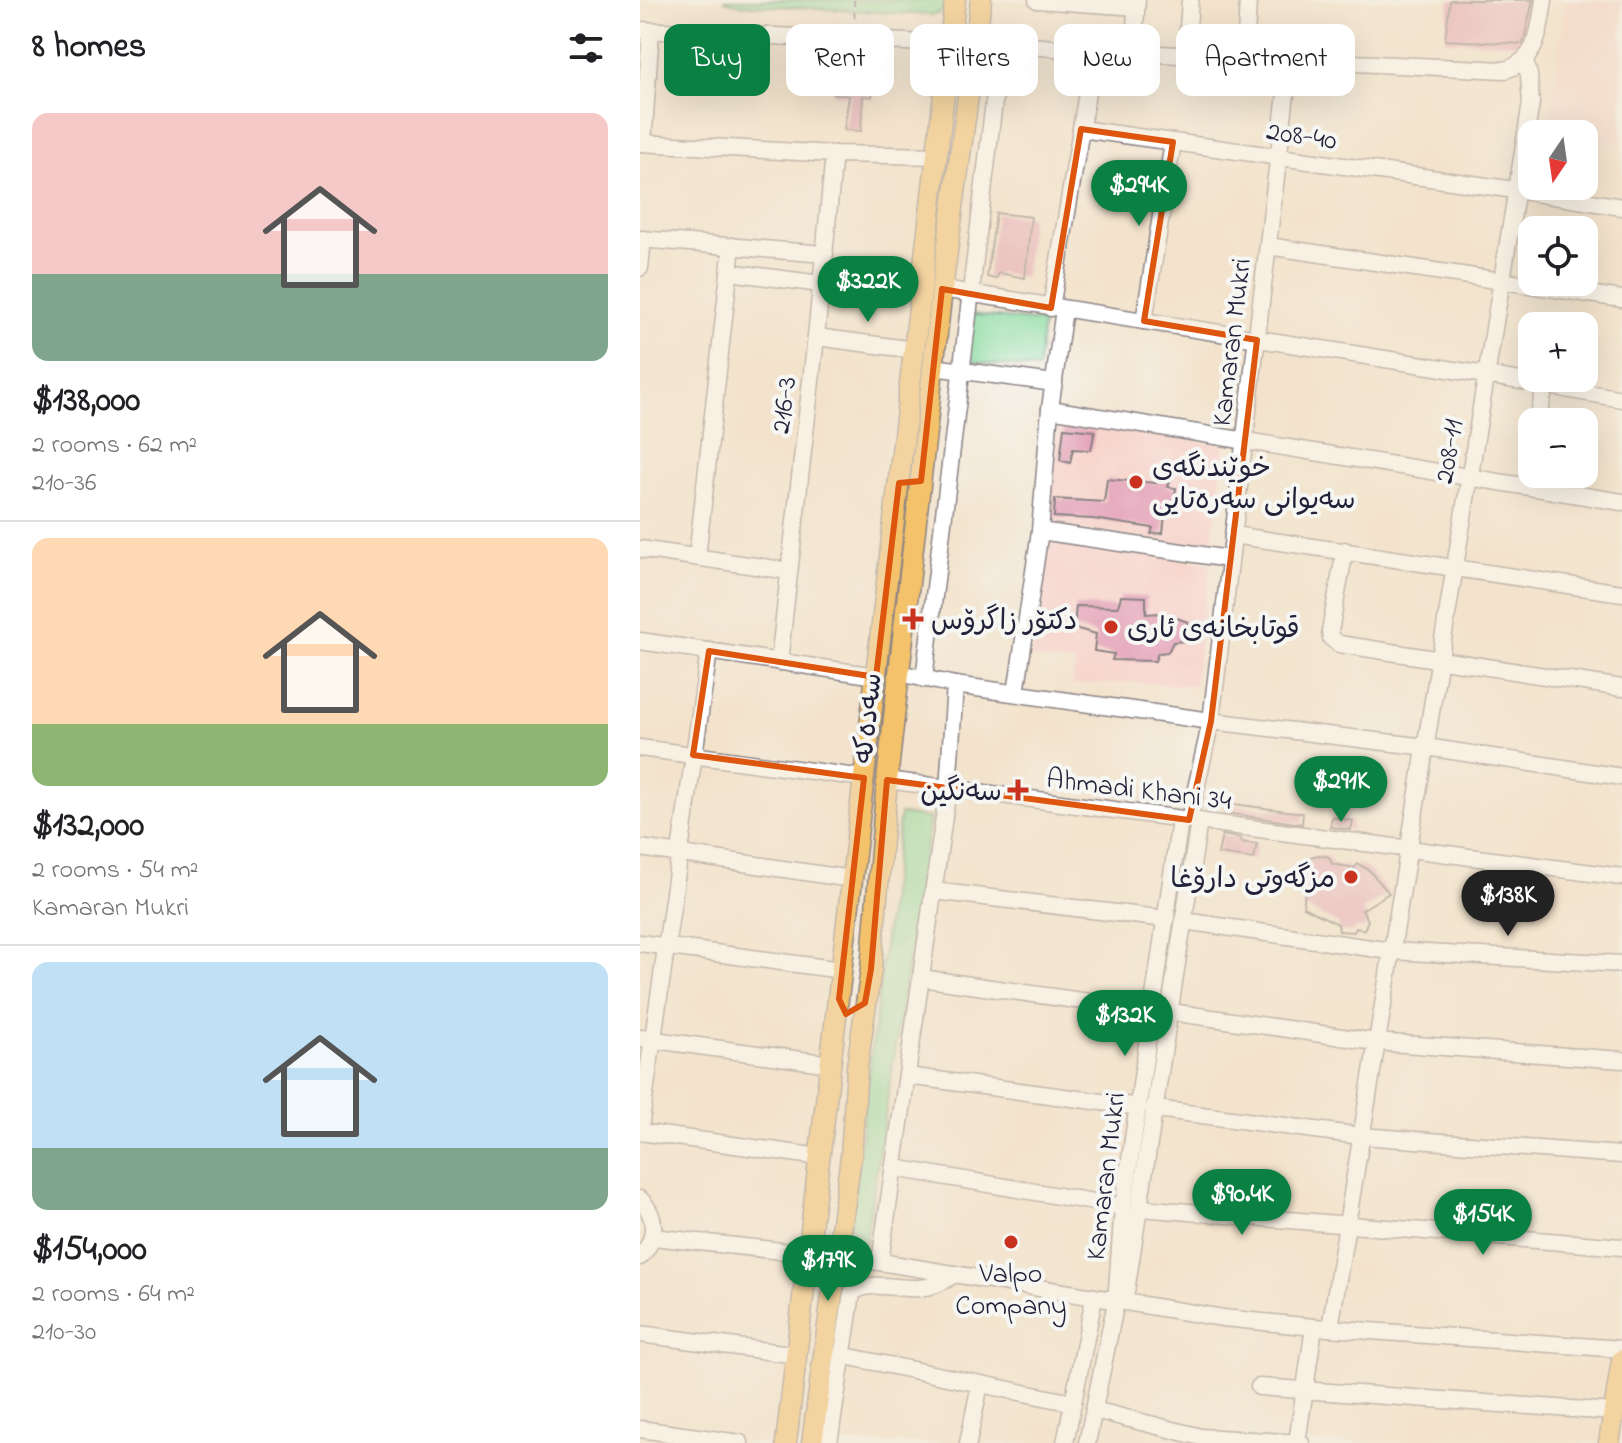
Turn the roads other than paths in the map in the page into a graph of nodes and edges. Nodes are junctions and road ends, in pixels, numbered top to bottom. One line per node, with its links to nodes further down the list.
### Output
1 (955, 0): 8 (main road, سەدەکە)
2 (981, 0): 9 (main road, سەدەکە)
3 (1037, 0): 7 (street)
4 (1190, 0): 11 (street)
5 (1248, 0): 12 (street)
6 (1544, 0): 15 (street)
7 (1137, 4): 10 (street)
8 (952, 24)
9 (978, 24)
10 (1135, 24)
11 (1188, 24)
12 (1247, 24)
13 (645, 31): 14 (street); 24 (street)
14 (910, 42)
15 (1525, 61): 16 (street); 28 (street, 208-11)
16 (1355, 64)
17 (943, 96): 26 (main road, سەدەکە)
18 (969, 96): 38 (main road, سەدەکە)
19 (994, 96): 39 (street)
20 (1086, 96): 22 (street)
21 (1286, 96): 27 (street, Kamaran Mukri)
22 (1081, 129): 23 (street, 208-40); 41 (street)
23 (1173, 142): 27 (street, 208-40); 42 (street)
24 (642, 143): 25 (street)
25 (834, 154): 26 (street); 33 (street, 216-3)
26 (937, 156): 45 (main road, سەدەکە)
27 (1279, 157): 28 (street, 208-40); 32 (street, Kamaran Mukri)
28 (1515, 190): 29 (street, 208-40); 36 (street, 208-11)
29 (1622, 207)
30 (642, 239): 31 (street); 34 (street)
31 (732, 246): 33 (street); 35 (street)
32 (1268, 246): 36 (street); 44 (street, Kamaran Mukri)
33 (825, 254): 37 (street, 216-3)
34 (640, 268)
35 (729, 272): 37 (street); 64 (street)
36 (1500, 281): 40 (street); 48 (street, 208-11)
37 (821, 284): 43 (street, 216-3)
38 (942, 289): 39 (street); 46 (main road, سەدەکە)
39 (969, 293): 41 (street); 47 (street)
40 (1622, 299)
41 (1058, 308): 42 (street); 50 (street)
42 (1144, 321): 44 (street)
43 (816, 337): 45 (street); 67 (street, 216-3)
44 (1257, 340): 48 (street); 54 (street, Kamaran Mukri)
45 (915, 350): 55 (main road, سەدەکە)
46 (933, 367): 47 (street); 56 (main road, سەدەکە)
47 (961, 371): 50 (street); 75 (street)
48 (1486, 375): 49 (street); 57 (street, 208-11)
49 (1518, 382)
50 (1054, 383): 53 (street)
51 (1577, 392): 52 (street)
52 (1622, 399)
53 (1050, 409): 54 (street); 60 (street)
54 (1244, 441): 57 (street); 61 (street, Kamaran Mukri)
55 (903, 452): 56 (main road); 58 (main road, سەدەکە)
56 (924, 452): 58 (main road, سەدەکە)
57 (1469, 477): 59 (street); 66 (street, 208-11)
58 (910, 484): 73 (main road, سەدەکە); 74 (main road, سەدەکە)
59 (1622, 502)
60 (1040, 531): 65 (street); 78 (street)
61 (1233, 535): 63 (street); 65 (street, Kamaran Mukri)
62 (640, 549): 64 (street)
63 (1345, 550): 66 (street); 71 (street)
64 (697, 557): 67 (street)
65 (1229, 559): 79 (street, Kamaran Mukri)
66 (1456, 567): 68 (street); 71 (street, 208-11)
67 (789, 571): 72 (street, 216-3)
68 (1622, 593)
69 (640, 641): 70 (street)
70 (709, 651): 72 (street); 82 (street)
71 (1441, 660): 77 (street); 80 (street, 208-11)
72 (779, 662): 74 (street)
73 (899, 673): 75 (street); 85 (main road, سەدەکە)
74 (876, 676): 84 (main road, سەدەکە)
75 (924, 679): 76 (street)
76 (955, 685): 78 (street); 86 (street)
77 (1622, 688)
78 (1016, 693): 79 (street)
79 (1211, 721): 80 (street); 87 (street, Kamaran Mukri)
80 (1426, 747): 83 (street); 89 (street, 208-11)
81 (640, 748): 82 (street)
82 (693, 755): 84 (street); 90 (street)
83 (1622, 777)
84 (864, 778): 92 (main road, سەدەکە)
85 (887, 780): 86 (street, Ahmadi Khani 34); 103 (main road, سەدەکە)
86 (948, 789): 87 (street, Ahmadi Khani 34); 93 (street)
87 (1189, 820): 89 (street, Ahmadi Khani 34); 94 (street, Kamaran Mukri); 95 (street, Kamaran Mukri)
88 (640, 848): 90 (street)
89 (1408, 849): 91 (street, Ahmadi Khani 34); 98 (street, 208-11)
90 (679, 853): 92 (street); 97 (street)
91 (1622, 877)
92 (852, 879): 100 (main road, سەدەکە)
93 (934, 891): 94 (street); 101 (street)
94 (1166, 919): 104 (street, Kamaran Mukri)
95 (1184, 921): 98 (street); 105 (street, Kamaran Mukri)
96 (640, 943): 97 (street)
97 (666, 947): 100 (street); 106 (street)
98 (1391, 951): 99 (street); 107 (street, 208-11)
99 (1622, 964)
100 (841, 970): 102 (main road, سەدەکە)
101 (921, 978): 104 (street); 113 (street)
102 (839, 999): 103 (main road); 109 (main road, سەدەکە)
103 (865, 1003): 108 (main road, سەدەکە)
104 (1152, 1011): 111 (street, Kamaran Mukri)
105 (1171, 1012): 107 (street); 112 (street, Kamaran Mukri)
106 (646, 1039): 109 (street); 116 (street)
107 (1376, 1042): 110 (street); 117 (street, 208-11)
108 (858, 1056): 109 (main road); 129 (main road, سەدەکە)
109 (831, 1058): 119 (main road, سەدەکە)
110 (1622, 1060)
111 (1144, 1068): 112 (street); 114 (street, Kamaran Mukri)
112 (1162, 1070): 115 (street, Kamaran Mukri)
113 (907, 1076): 114 (street); 120 (street)
114 (1139, 1107): 122 (street, Kamaran Mukri)
115 (1156, 1109): 117 (street); 123 (street, Kamaran Mukri)
116 (640, 1130): 119 (street)
117 (1361, 1136): 118 (street); 124 (street, 208-11)
118 (1622, 1155)
119 (820, 1157): 127 (main road, سەدەکە)
120 (895, 1168): 122 (street); 130 (street)
121 (640, 1199): 125 (street)
122 (1123, 1207): 133 (street, Kamaran Mukri)
123 (1140, 1208): 124 (street); 133 (street, Kamaran Mukri)
124 (1347, 1226): 126 (street); 134 (street, 208-11)
125 (653, 1237): 127 (street); 128 (street)
126 (1622, 1247)
127 (809, 1254): 137 (main road, سەدەکە)
128 (640, 1257)
129 (839, 1257): 130 (street); 145 (main road, سەدەکە)
130 (880, 1262): 131 (street)
131 (955, 1274): 132 (street); 138 (street)
132 (1094, 1298): 133 (street); 143 (street, Kamaran Mukri)
133 (1120, 1303): 134 (street); 146 (street, Kamaran Mukri)
134 (1322, 1328): 136 (street); 142 (street, 208-11)
135 (640, 1334): 137 (street)
136 (1622, 1349)
137 (797, 1355): 144 (main road, سەدەکە)
138 (840, 1355): 140 (street); 152 (street)
139 (1622, 1360): 147 (main road)
140 (980, 1384): 143 (street); 153 (street)
141 (1259, 1387): 142 (street)
142 (1305, 1390): 147 (street); 156 (street, 208-11)
143 (1073, 1403): 154 (street, Kamaran Mukri)
144 (791, 1406): 145 (main road); 150 (main road, سەدەکە)
145 (817, 1410): 151 (main road, سەدەکە)
146 (1094, 1410): 155 (street, Kamaran Mukri); 156 (street)
147 (1614, 1412): 157 (main road)
148 (640, 1429): 149 (street)
149 (740, 1443)
150 (786, 1443)
151 (812, 1443)
152 (829, 1443)
153 (968, 1443)
154 (1065, 1443)
155 (1087, 1443)
156 (1298, 1443)
157 (1609, 1443)

